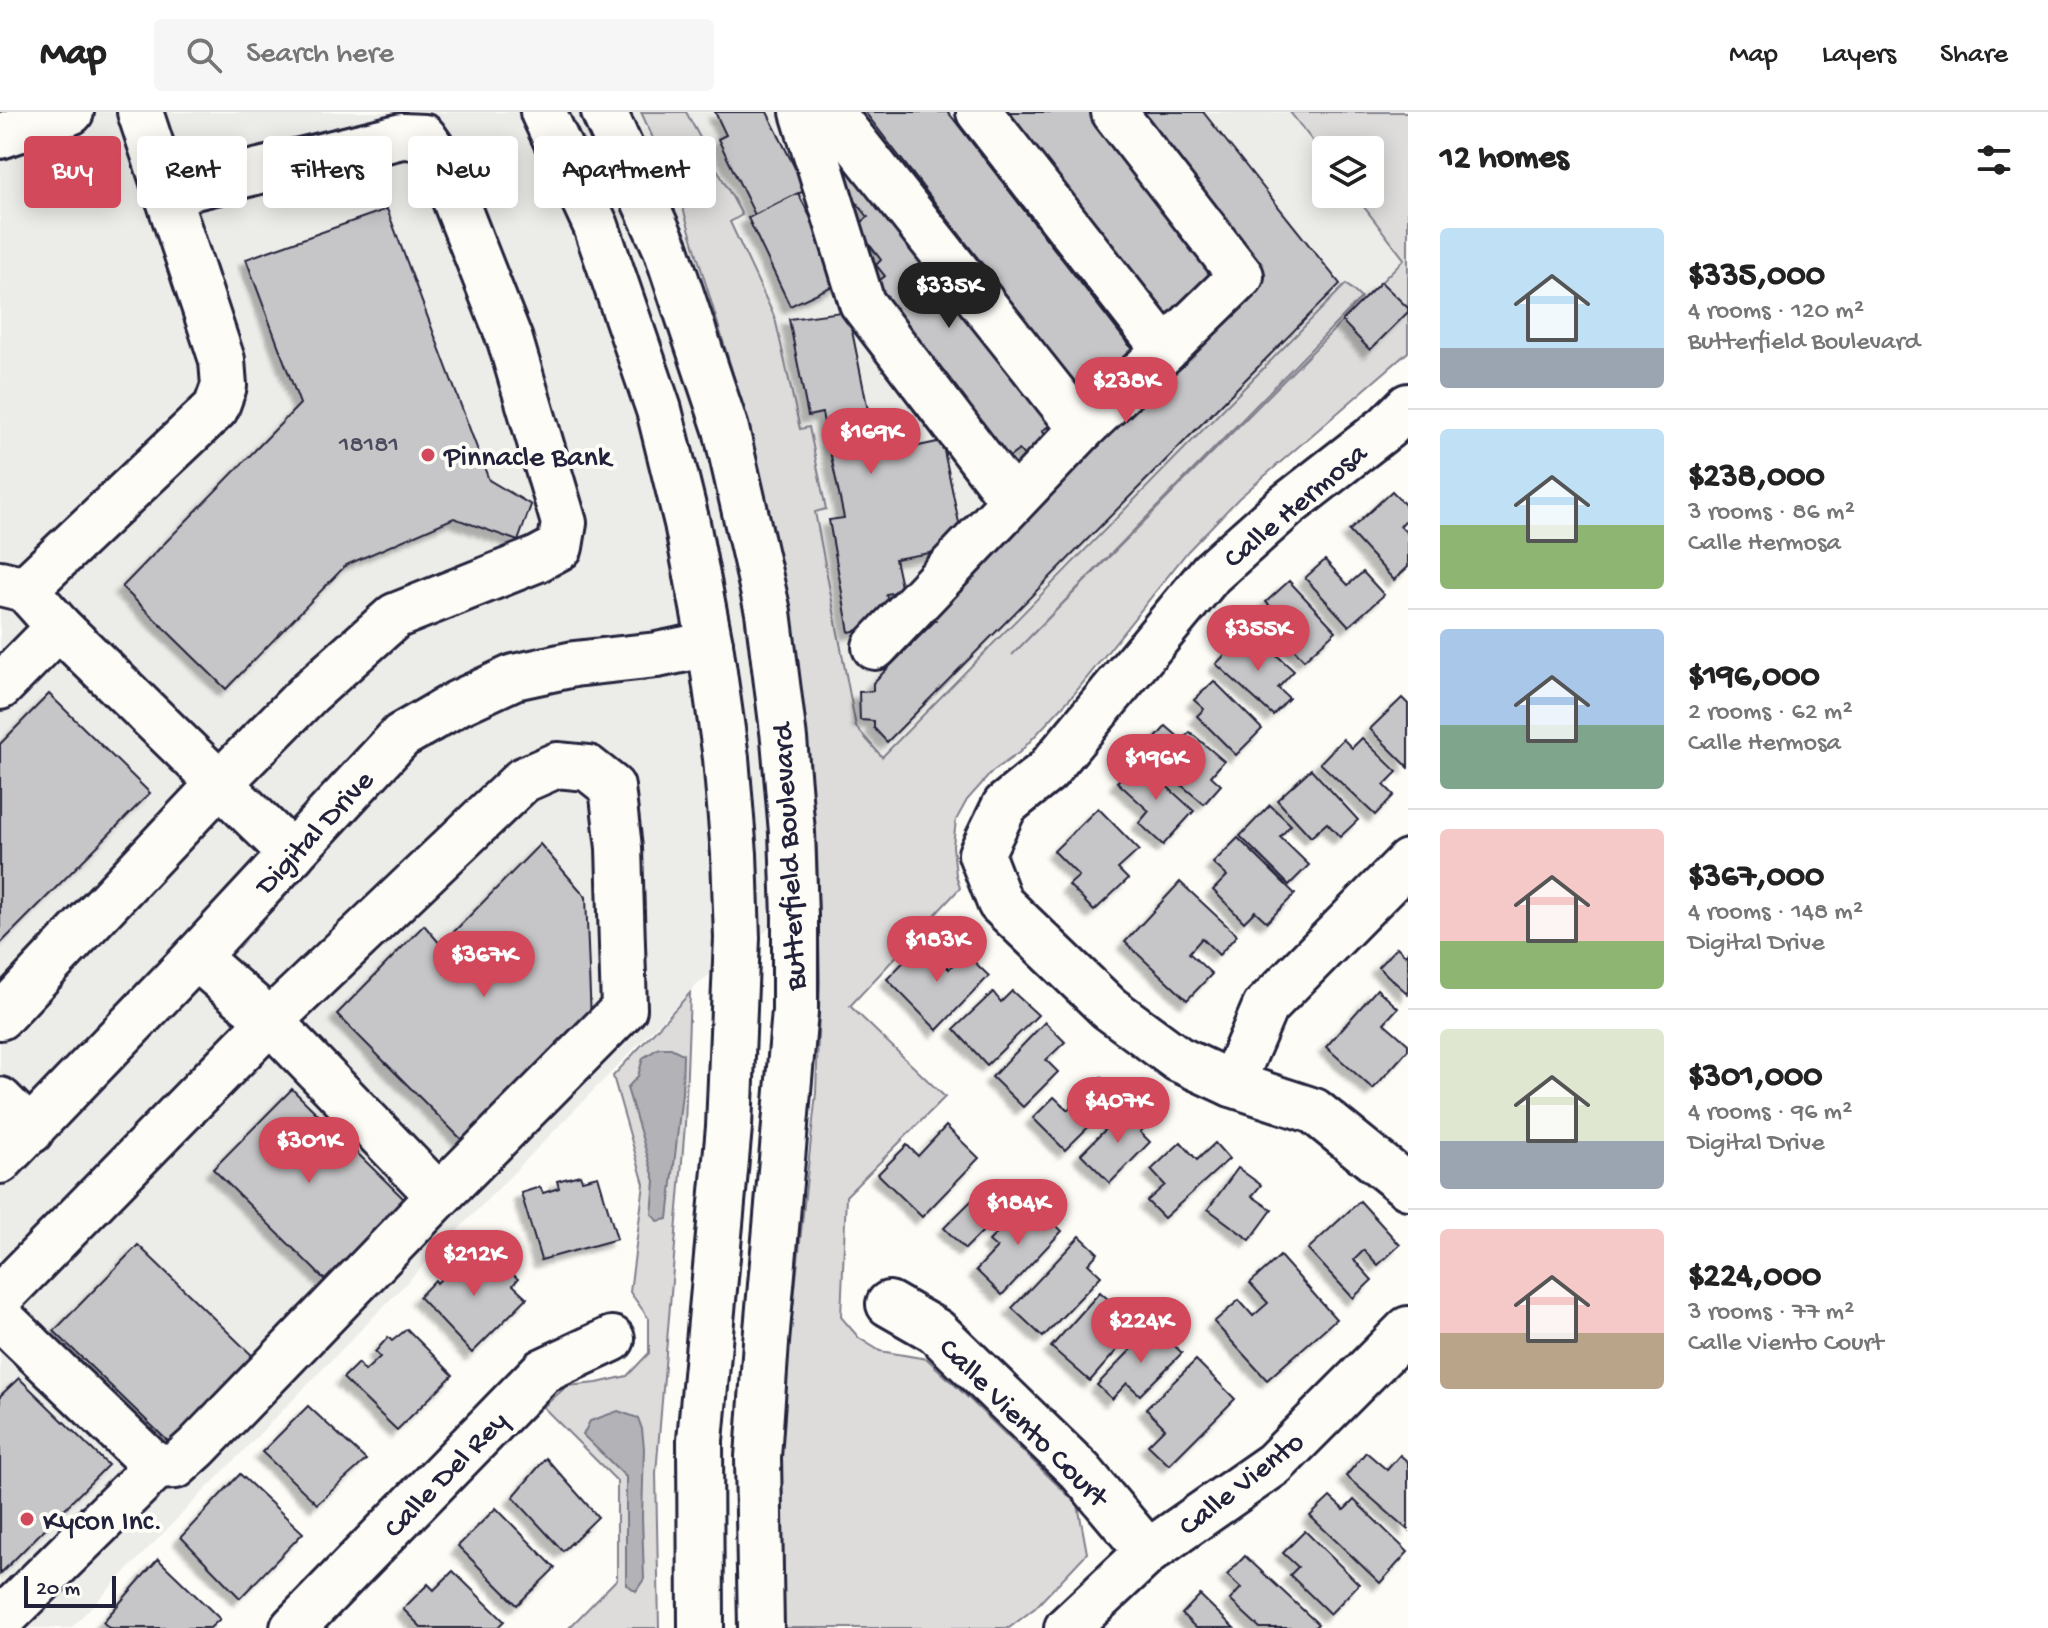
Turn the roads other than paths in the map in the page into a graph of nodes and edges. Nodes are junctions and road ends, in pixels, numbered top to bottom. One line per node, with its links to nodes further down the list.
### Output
1 (71, 112): 9 (street)
2 (140, 112): 10 (street)
3 (543, 112): 19 (street, Butterfield Boulevard)
4 (604, 112): 44 (street, Butterfield Boulevard)
5 (803, 112): 16 (street)
6 (831, 112): 15 (street)
7 (979, 112): 13 (street)
8 (1114, 112): 13 (street)
9 (0, 136)
10 (148, 136)
11 (247, 174): 22 (street)
12 (171, 208): 17 (street)
13 (1165, 350): 15 (street)
14 (1408, 406): 28 (street, Calle Hermosa)
15 (1082, 429): 16 (street)
16 (1013, 501): 20 (street)
17 (12, 586): 18 (street)
18 (59, 627): 21 (street); 22 (street)
19 (710, 644): 23 (street, Digital Drive); 43 (street, Butterfield Boulevard)
20 (875, 647)
21 (0, 687)
22 (219, 784): 23 (street); 26 (street)
23 (292, 854): 25 (street, Digital Drive)
24 (1408, 862): 28 (street)
25 (196, 957): 27 (street); 30 (street, Digital Drive)
26 (0, 1017)
27 (270, 1021): 33 (street); 33 (street); 34 (street)
28 (1232, 1084): 32 (street, Calle Hermosa)
29 (0, 1100): 30 (street)
30 (31, 1131): 31 (street, Digital Drive)
31 (0, 1161)
32 (1408, 1187)
33 (439, 1196): 39 (street)
34 (0, 1297)
35 (889, 1304): 40 (street, Calle Viento Court)
36 (0, 1317): 39 (street)
37 (1408, 1329): 40 (street, Calle Viento)
38 (612, 1339): 42 (street, Calle Del Rey)
39 (156, 1467): 41 (street)
40 (1148, 1552): 45 (street, Calle Viento)
41 (0, 1621)
42 (293, 1628)
43 (701, 1628)
44 (761, 1628)
45 (1067, 1628)

